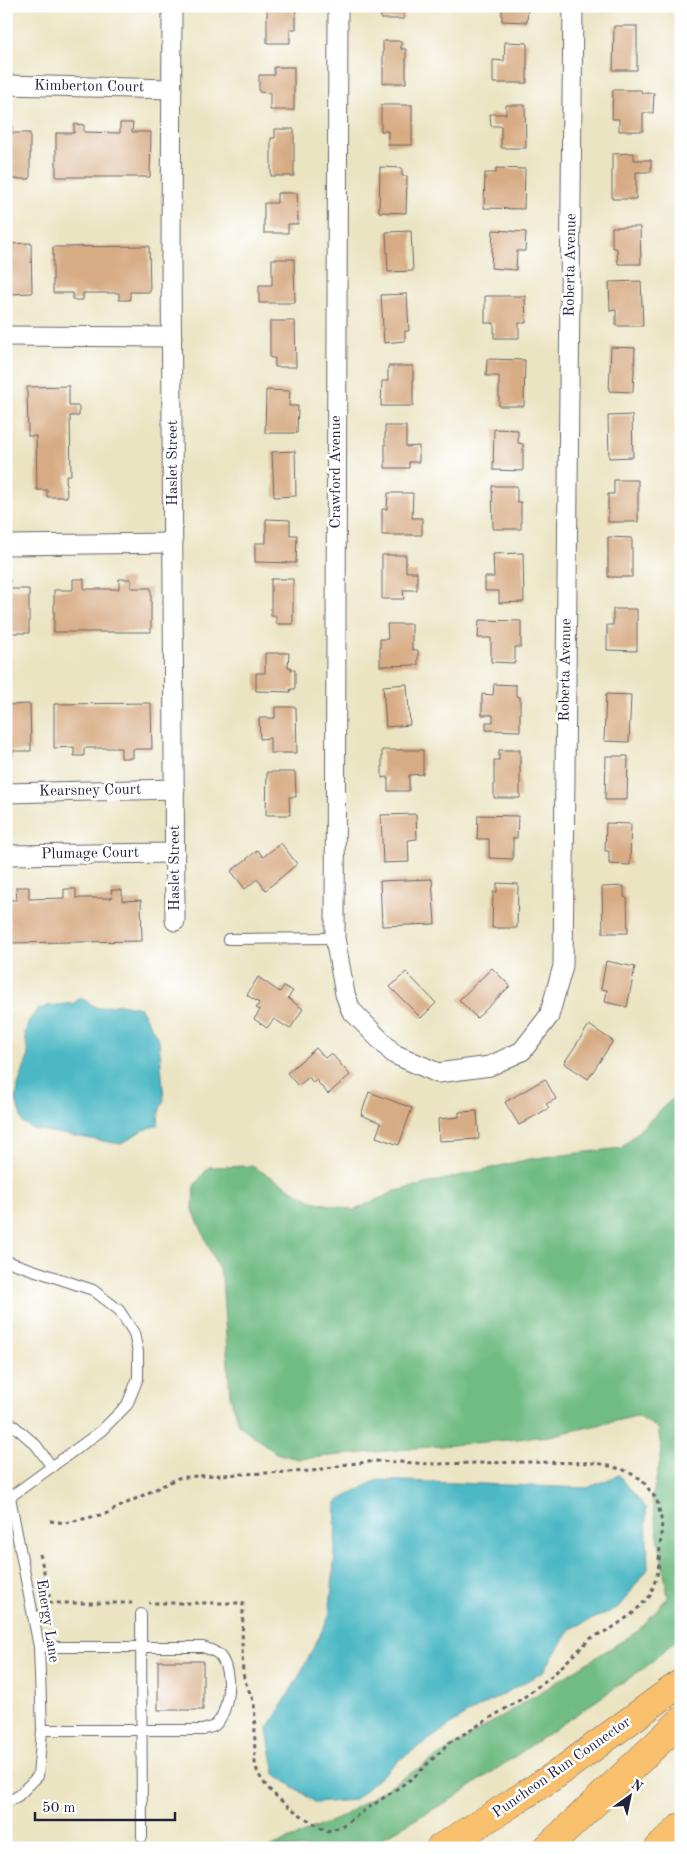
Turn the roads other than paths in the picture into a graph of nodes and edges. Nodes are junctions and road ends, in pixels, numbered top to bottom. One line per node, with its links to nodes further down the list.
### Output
1 (172, 6): 5 (street, Haslet Street)
2 (338, 6): 15 (street, Crawford Avenue)
3 (573, 6): 15 (street, Roberta Avenue)
4 (6, 85): 5 (street, Kimberton Court)
5 (172, 89): 7 (street, Haslet Street)
6 (6, 336): 7 (street)
7 (172, 337): 8 (street, Haslet Street)
8 (173, 544): 9 (street); 10 (street, Haslet Street)
9 (6, 545)
10 (174, 789): 11 (street, Kearsney Court); 12 (street, Haslet Street)
11 (6, 794)
12 (175, 853): 13 (street, Plumage Court); 14 (street, Haslet Street)
13 (6, 855)
14 (175, 921)
15 (335, 938): 16 (lane)
16 (228, 939)
17 (6, 1261): 19 (lane)
18 (6, 1419): 19 (lane)
19 (52, 1467): 20 (lane)
20 (8, 1494): 22 (lane, Energy Lane)
21 (141, 1614): 23 (lane)
22 (39, 1647): 23 (lane); 26 (lane, Energy Lane)
23 (141, 1647): 27 (lane); 27 (lane)
24 (681, 1683): 31 (highway, Puncheon Run Connector)
25 (681, 1721): 32 (highway)
26 (42, 1730): 27 (lane); 28 (lane, Energy Lane)
27 (142, 1730): 30 (lane)
28 (6, 1802)
29 (681, 1827): 33 (highway)
30 (142, 1837)
31 (440, 1848)
32 (547, 1848)
33 (659, 1848)

